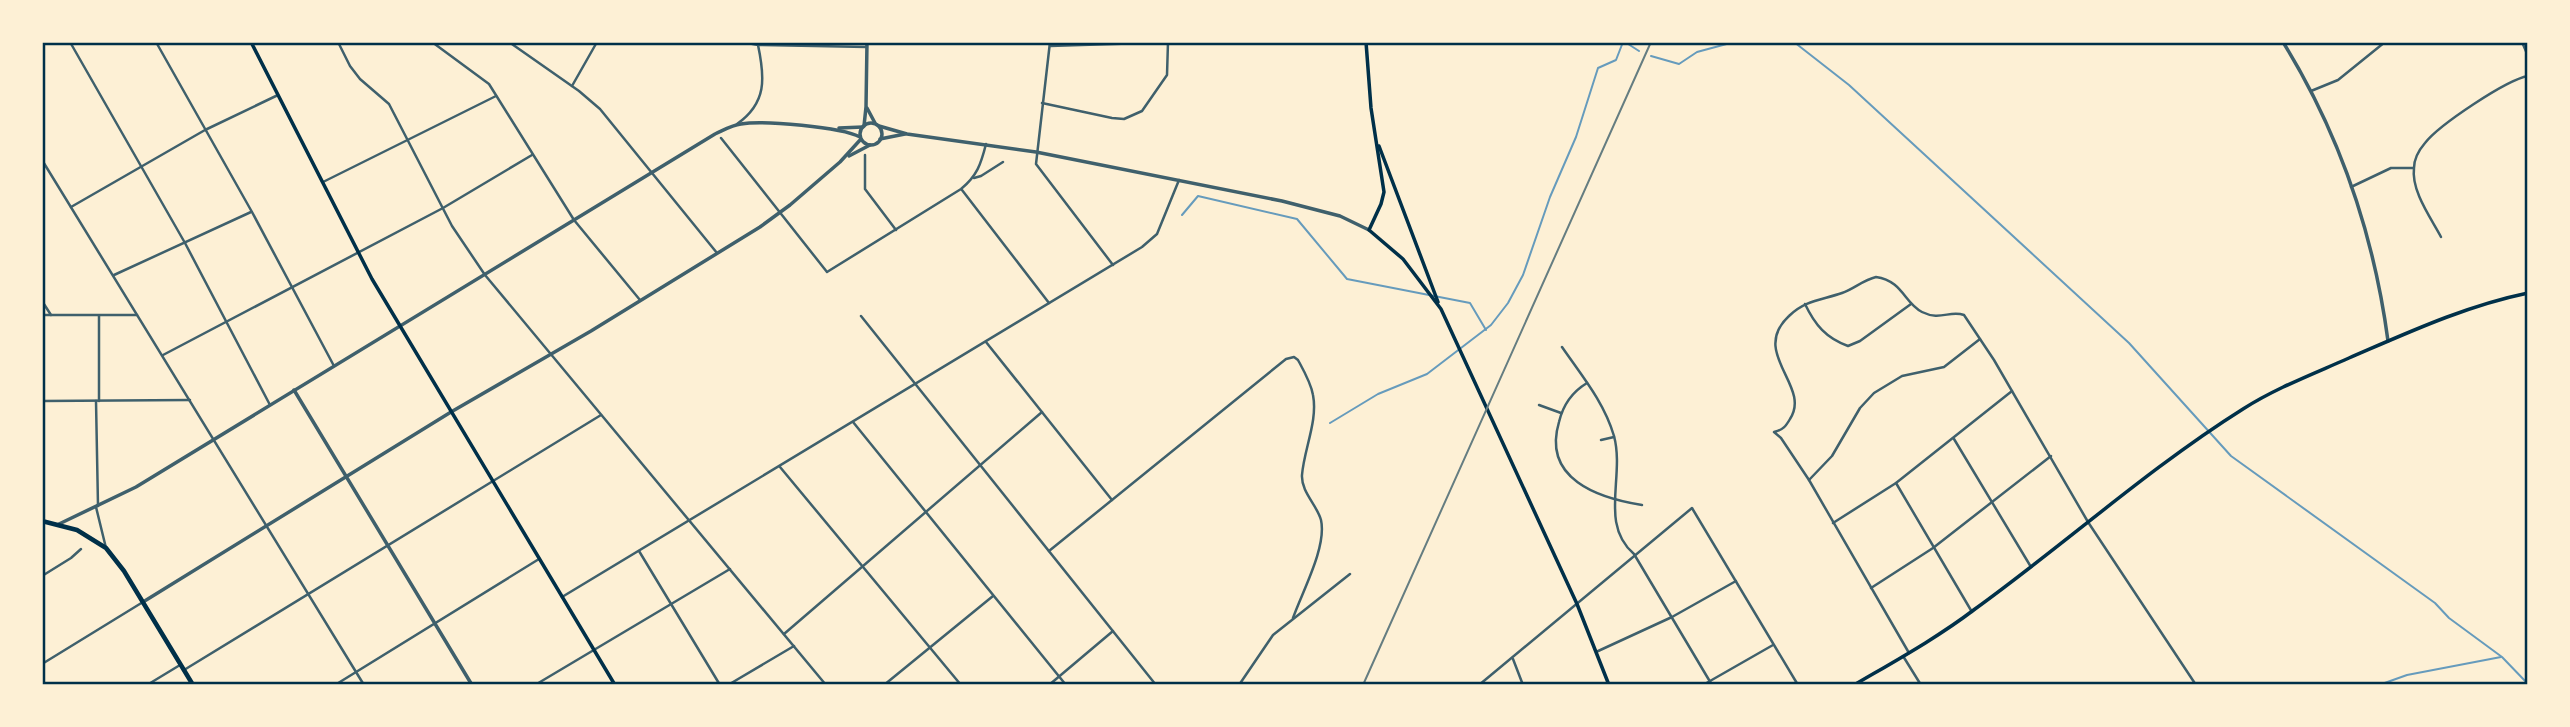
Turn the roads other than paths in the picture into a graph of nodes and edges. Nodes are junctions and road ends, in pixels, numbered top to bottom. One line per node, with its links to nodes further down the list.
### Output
1 (71, 42): 47 (street)
2 (156, 42): 32 (street)
3 (251, 42): 22 (main road)
4 (338, 42): 38 (street)
5 (432, 42): 23 (street)
6 (509, 42): 20 (street)
7 (597, 42): 20 (street)
8 (742, 42): 16 (street)
9 (1168, 42): 10 (street); 15 (street); 24 (street)
10 (1177, 42)
11 (1366, 42): 34 (main road)
12 (2283, 42): 21 (street)
13 (2385, 42): 21 (street)
14 (2522, 42): 18 (street)
15 (1050, 44): 24 (street)
16 (758, 45): 17 (street); 26 (street)
17 (867, 45): 25 (street)
18 (2528, 56)
19 (2528, 76): 48 (street)
20 (572, 86): 49 (street)
21 (2311, 91): 53 (street)
22 (279, 94): 32 (street); 52 (main road)
23 (497, 96): 38 (street); 42 (street)
24 (1042, 103): 41 (street)
25 (866, 107): 29 (street); 30 (street)
26 (751, 114): 27 (street); 28 (street)
27 (761, 123): 28 (street); 31 (street)
28 (737, 124): 49 (street)
29 (877, 125): 30 (street); 33 (street); 37 (street)
30 (863, 126): 31 (street); 36 (street)
31 (837, 129): 36 (street)
32 (205, 130): 47 (street); 57 (street)
33 (907, 134): 37 (street); 39 (street)
34 (1375, 134): 61 (main road); 76 (main road)
35 (721, 138): 58 (street)
36 (861, 138): 40 (street); 44 (street)
37 (880, 139): 40 (street)
38 (408, 140): 52 (street); 56 (street)
39 (986, 144): 41 (street); 50 (street)
40 (871, 145): 44 (street)
41 (1036, 152): 51 (street); 66 (street)
42 (532, 155): 56 (street); 59 (street)
43 (865, 155): 60 (street)
44 (844, 159): 58 (street)
45 (42, 160): 55 (street)
46 (1003, 162): 50 (street)
47 (141, 167): 55 (street); 63 (street)
48 (2413, 168): 53 (street); 62 (street)
49 (653, 172): 59 (street); 65 (street)
50 (974, 178): 54 (street)
51 (1179, 180): 61 (street); 66 (street)
52 (323, 182): 64 (main road)
53 (2351, 187): 85 (street)
54 (961, 189): 60 (street); 73 (street)
55 (71, 207): 67 (street)
56 (443, 208): 64 (street); 68 (street)
57 (252, 212): 63 (street); 69 (street)
58 (780, 212): 60 (street); 65 (street)
59 (574, 220): 68 (street); 71 (street)
60 (896, 230)
61 (1369, 230): 76 (main road)
62 (2441, 237)
63 (185, 243): 67 (street); 82 (street)
64 (359, 253): 69 (street); 83 (main road)
65 (717, 253): 71 (street)
66 (1113, 265): 73 (street)
67 (114, 275): 80 (street)
68 (485, 275): 83 (street); 88 (street)
69 (293, 288): 82 (street); 90 (street)
70 (2528, 293): 85 (main road)
71 (640, 300): 88 (street)
72 (42, 301): 78 (street)
73 (1049, 303): 86 (street)
74 (1805, 304): 75 (street); 75 (street); 113 (street)
75 (1911, 304): 84 (street)
76 (1441, 309): 148 (main road)
77 (42, 315): 78 (street)
78 (51, 315): 79 (street)
79 (99, 315): 80 (street); 97 (street)
80 (138, 315): 89 (street)
81 (861, 316): 92 (street)
82 (225, 322): 89 (street); 98 (street)
83 (401, 326): 90 (street); 100 (main road)
84 (1981, 338): 94 (street); 113 (street)
85 (2388, 341): 124 (main road)
86 (986, 342): 92 (street); 101 (street)
87 (1562, 347): 91 (street)
88 (551, 354): 100 (street); 103 (street)
89 (163, 355): 95 (street)
90 (334, 366): 93 (street)
91 (1587, 383): 102 (street); 105 (street)
92 (917, 384): 104 (street); 111 (street)
93 (294, 390): 98 (street); 112 (street)
94 (2012, 391): 107 (street); 109 (street)
95 (190, 400): 97 (street); 106 (street)
96 (42, 401): 97 (street)
97 (97, 401): 120 (street)
98 (270, 405): 106 (street)
99 (1539, 405): 102 (street)
100 (451, 412): 112 (street); 114 (main road)
101 (1042, 412): 111 (street); 116 (street)
102 (1561, 413): 117 (street)
103 (601, 415): 114 (street); 122 (street)
104 (853, 422): 110 (street); 121 (street)
105 (1614, 437): 108 (street); 117 (street)
106 (214, 438): 120 (street); 127 (street)
107 (1954, 439): 115 (street); 118 (street)
108 (1601, 440)
109 (2051, 456): 118 (street); 124 (street)
110 (780, 466): 122 (street); 136 (street)
111 (981, 466): 121 (street); 133 (street)
112 (348, 477): 127 (street); 128 (street)
113 (1809, 480): 125 (street)
114 (492, 482): 128 (street); 135 (main road)
115 (1896, 484): 125 (street); 130 (street)
116 (1112, 500): 133 (street); 151 (street)
117 (1616, 500): 119 (street); 134 (street)
118 (1992, 502): 130 (street); 137 (street)
119 (1642, 505)
120 (97, 507): 126 (street); 129 (street)
121 (927, 513): 136 (street); 144 (street)
122 (689, 520): 132 (street); 138 (street)
123 (42, 521): 126 (main road)
124 (2088, 522): 137 (main road); 192 (street)
125 (1833, 523): 142 (street)
126 (59, 524): 129 (main road)
127 (266, 525): 143 (street); 146 (street)
128 (388, 546): 143 (street); 152 (street)
129 (106, 548): 146 (main road)
130 (1933, 548): 142 (street); 149 (street)
131 (81, 549): 140 (street)
132 (639, 551): 145 (street); 147 (street)
133 (1049, 551): 153 (street)
134 (1634, 554): 141 (street); 148 (street); 150 (street)
135 (539, 559): 145 (main road); 152 (street)
136 (863, 567): 154 (street); 157 (street)
137 (2031, 567): 149 (main road)
138 (730, 569): 147 (street); 154 (street)
139 (1350, 574): 151 (street)
140 (42, 576)
141 (1736, 581): 150 (street); 155 (street)
142 (1871, 588): 160 (street)
143 (309, 596): 165 (street); 166 (street)
144 (993, 596): 157 (street); 167 (street)
145 (562, 597): 158 (main road)
146 (143, 603): 163 (street); 164 (main road)
147 (671, 604): 158 (street); 176 (street)
148 (1577, 604): 159 (main road); 162 (street)
149 (1972, 612): 160 (main road)
150 (1672, 617): 159 (street); 168 (street)
151 (1293, 618): 184 (street)
152 (435, 623): 166 (street); 173 (street)
153 (1114, 631): 167 (street); 183 (street)
154 (784, 634): 156 (street)
155 (1774, 644): 168 (street); 189 (street)
156 (794, 646): 177 (street); 178 (street)
157 (930, 647): 179 (street); 180 (street)
158 (594, 651): 174 (street); 175 (main road)
159 (1596, 652): 187 (main road)
160 (1909, 653): 161 (main road)
161 (1903, 656): 190 (main road); 191 (street)
162 (1512, 657): 185 (street); 186 (street)
163 (42, 664)
164 (180, 664): 165 (main road); 169 (street)
165 (184, 670): 170 (main road)
166 (356, 672): 171 (street); 172 (street)
167 (1059, 676): 181 (street); 182 (street)
168 (1711, 683): 188 (street)
169 (147, 685)
170 (193, 685)
171 (335, 685)
172 (364, 685)
173 (472, 685)
174 (536, 685)
175 (615, 685)
176 (720, 685)
177 (727, 685)
178 (826, 685)
179 (884, 685)
180 (961, 685)
181 (1049, 685)
182 (1066, 685)
183 (1156, 685)
184 (1239, 685)
185 (1479, 685)
186 (1523, 685)
187 (1609, 685)
188 (1703, 685)
189 (1798, 685)
190 (1854, 685)
191 (1921, 685)
192 (2196, 685)

